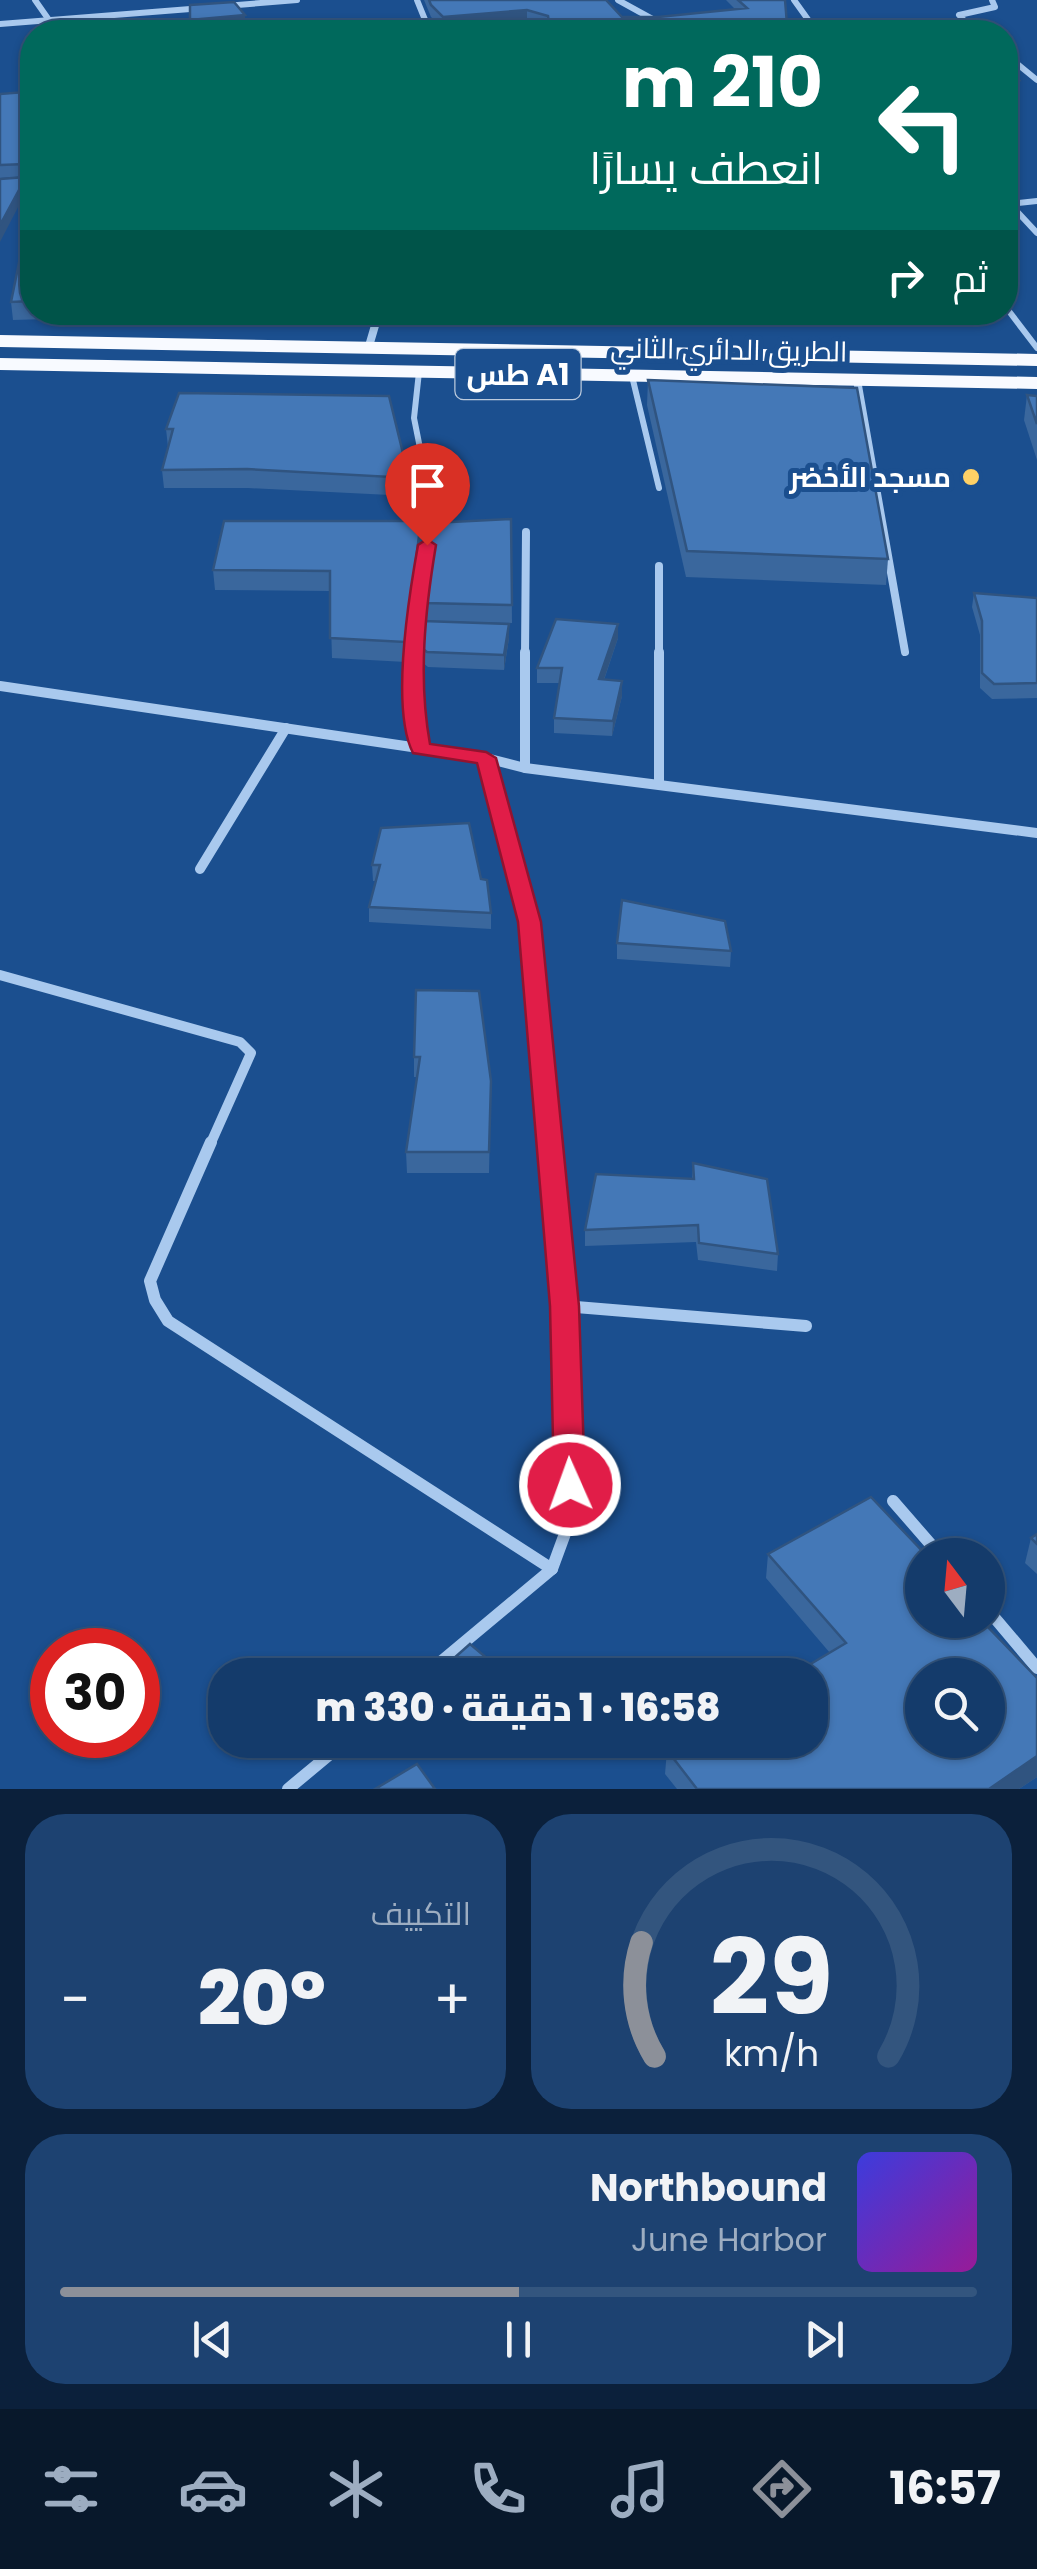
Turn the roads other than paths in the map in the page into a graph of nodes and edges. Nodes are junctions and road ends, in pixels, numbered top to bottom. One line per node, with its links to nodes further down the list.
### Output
1 (35, 0): 7 (street)
2 (297, 0): 5 (street)
3 (618, 0): 8 (street)
4 (992, 0): 9 (street)
5 (223, 6)
6 (204, 8): 7 (street)
7 (49, 20)
8 (653, 20)
9 (964, 20)
10 (1018, 215): 11 (street)
11 (1037, 233)
12 (1018, 323): 16 (lane)
13 (375, 325): 15 (street)
14 (0, 341): 15 (highway, الطريق الدائري الثاني / طس A1)
15 (368, 346): 17 (highway, الطريق الدائري الثاني / طس A1)
16 (1037, 348)
17 (1037, 360)
18 (0, 364): 19 (highway, الطريق الدائري الثاني / طس A1)
19 (419, 372): 20 (highway, الطريق الدائري الثاني / طس A1); 23 (lane)
20 (632, 376): 21 (highway, الطريق الدائري الثاني / طس A1); 24 (lane)
21 (857, 380): 22 (highway, الطريق الدائري الثاني / طس A1); 32 (street)
22 (1037, 383)
23 (421, 453)
24 (659, 488)
25 (526, 532): 31 (street)
26 (427, 545): 28 (street)
27 (659, 566): 38 (street)
28 (416, 628): 29 (street); 35 (street)
29 (434, 628)
30 (508, 630): 31 (street)
31 (526, 630): 37 (street)
32 (905, 652)
33 (0, 687): 34 (street)
34 (286, 728): 35 (street); 40 (street)
35 (420, 748): 36 (street)
36 (486, 758): 37 (street); 42 (street)
37 (525, 768): 38 (street)
38 (659, 782): 39 (street)
39 (1037, 832)
40 (200, 870)
41 (0, 974): 46 (street)
42 (564, 1306): 43 (street); 46 (street)
43 (806, 1326)
44 (893, 1501): 45 (street)
45 (925, 1538)
46 (552, 1569): 48 (street)
47 (1005, 1630): 49 (street)
48 (445, 1658)
49 (1037, 1668)
50 (325, 1758): 51 (street)
51 (288, 1789)

